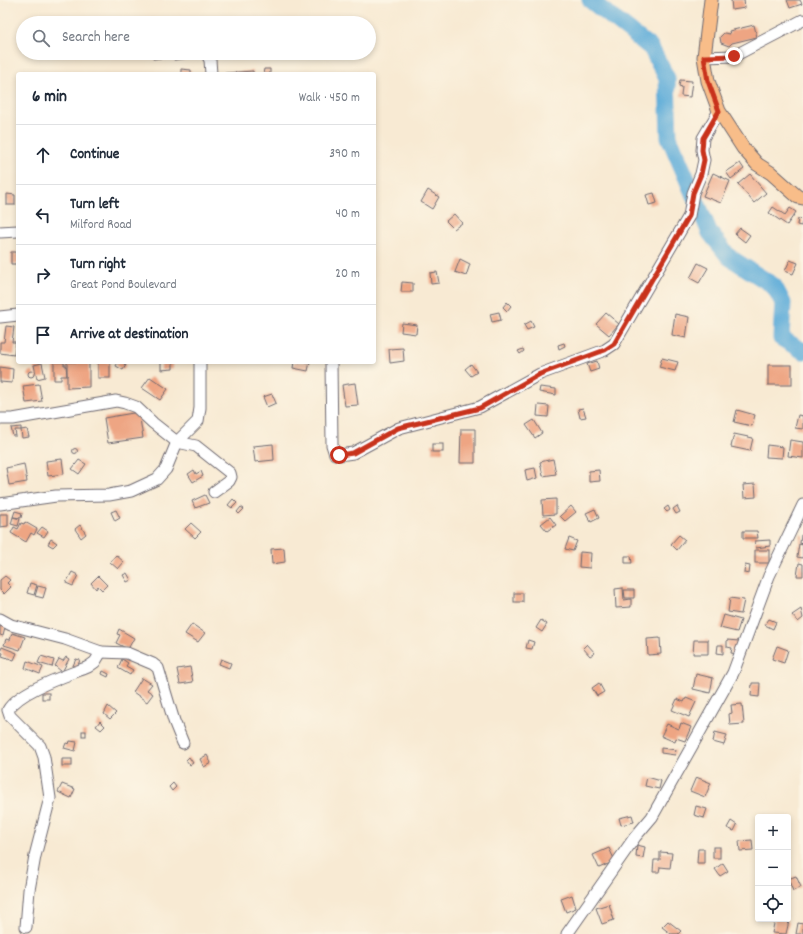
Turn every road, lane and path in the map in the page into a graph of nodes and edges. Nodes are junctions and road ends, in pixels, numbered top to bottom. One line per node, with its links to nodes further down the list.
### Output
1 (711, 0): 3 (main road)
2 (803, 20): 3 (street)
3 (704, 57): 6 (main road)
4 (210, 60): 5 (street)
5 (211, 72)
6 (719, 111): 7 (main road); 13 (street)
7 (801, 200)
8 (16, 230): 9 (street)
9 (0, 232)
10 (16, 315): 11 (street)
11 (0, 318)
12 (200, 364): 15 (street)
13 (331, 364)
14 (0, 419): 15 (street)
15 (177, 442): 16 (street); 17 (street)
16 (214, 492)
17 (0, 504)
18 (803, 505): 23 (street)
19 (0, 619): 20 (street)
20 (101, 652): 21 (street); 22 (street)
21 (183, 743)
22 (26, 927)
23 (567, 934)

